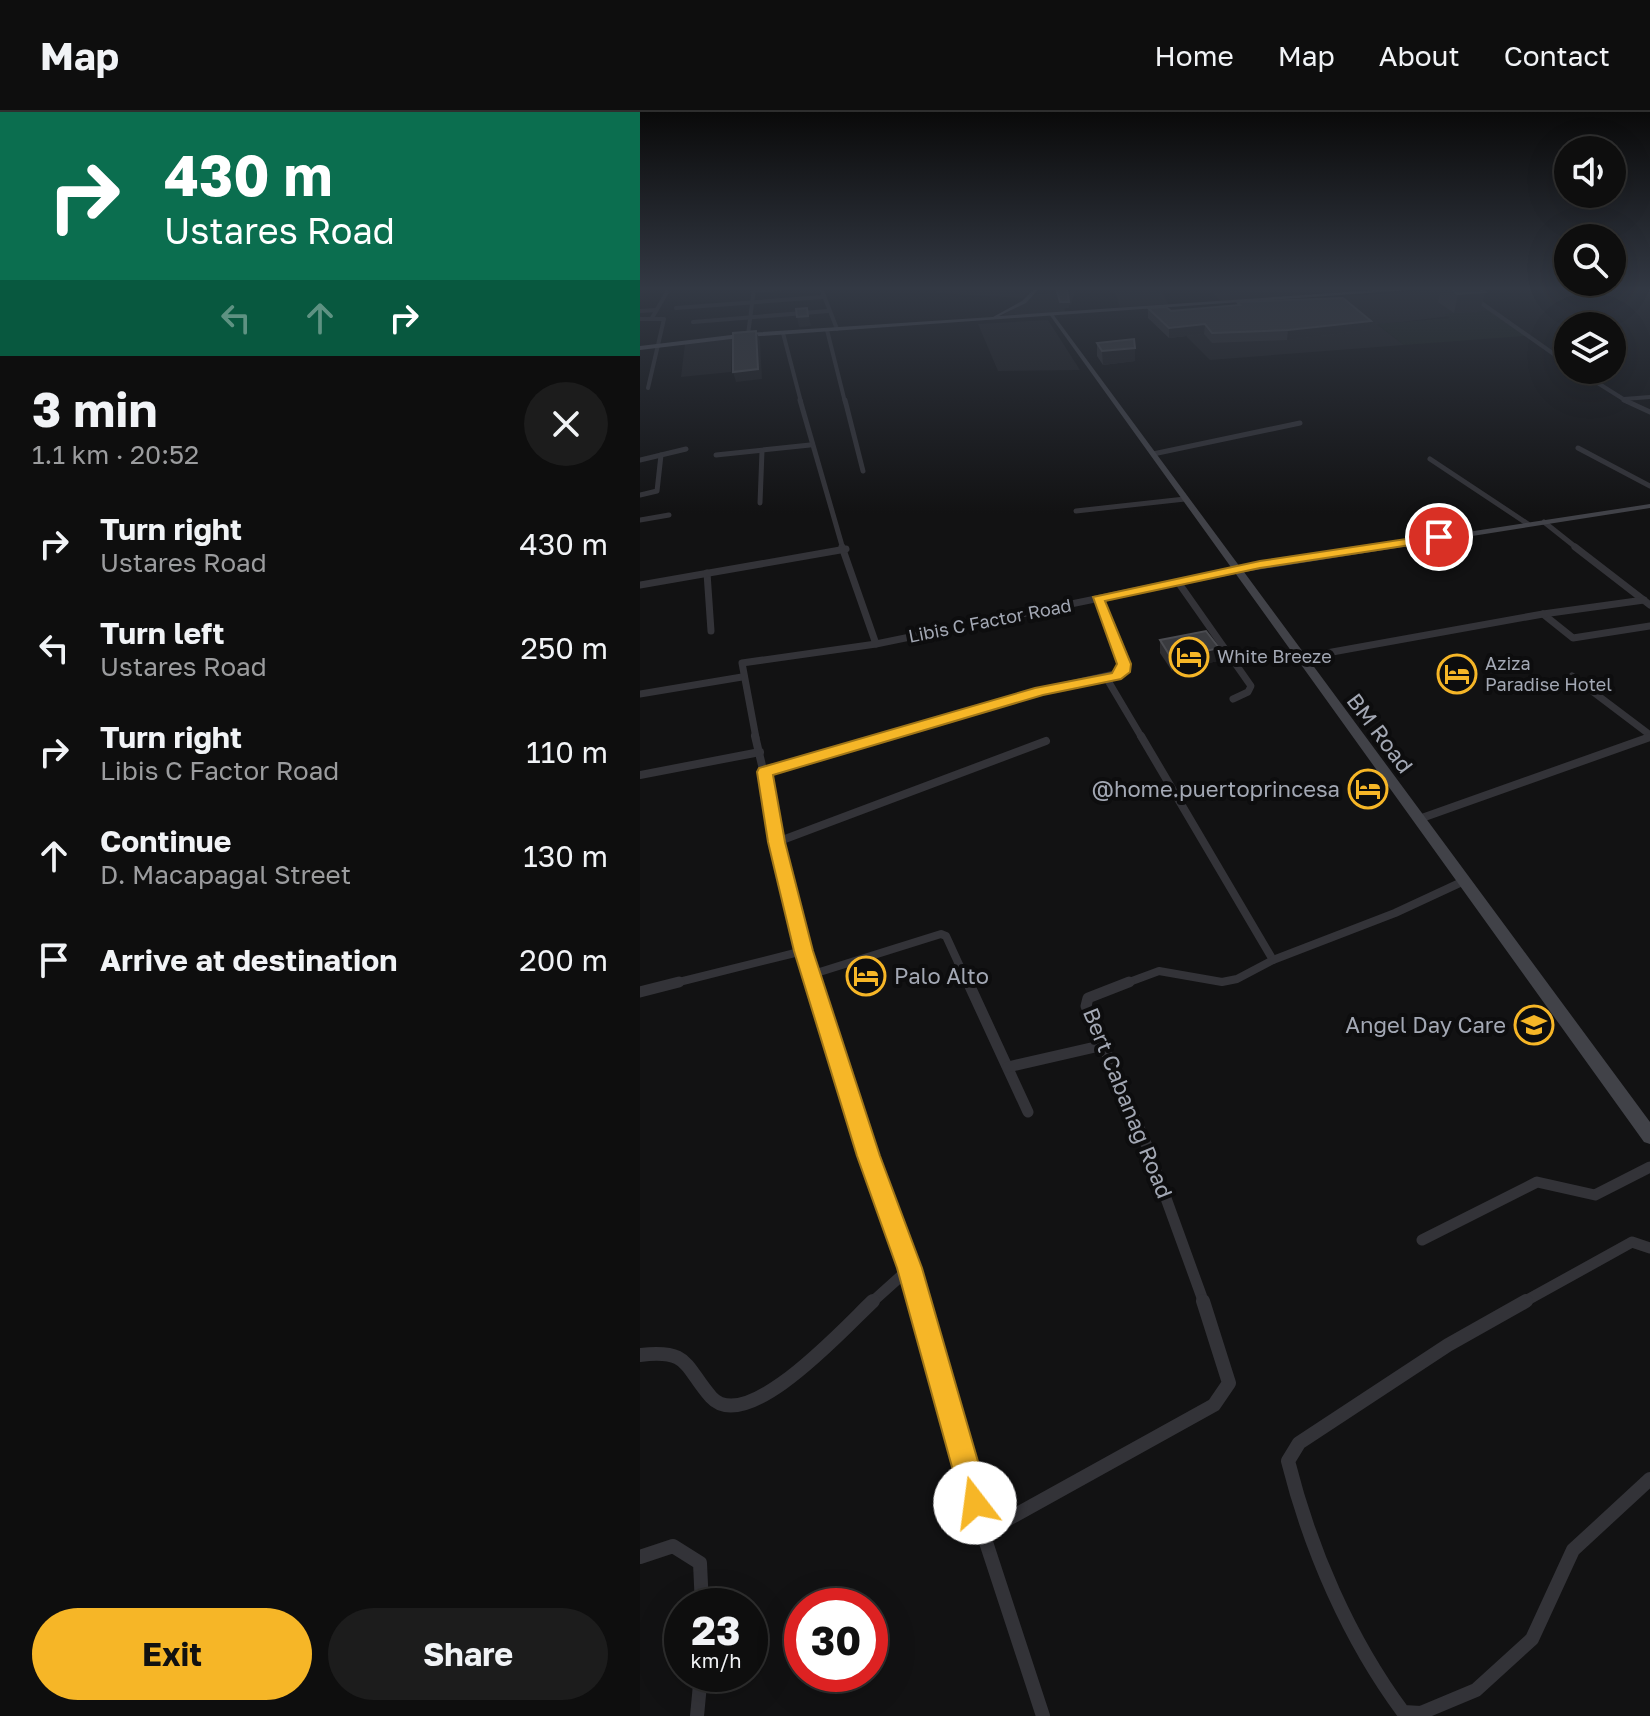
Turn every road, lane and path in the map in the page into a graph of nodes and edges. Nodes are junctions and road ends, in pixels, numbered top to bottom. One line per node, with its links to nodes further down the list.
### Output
1 (653, 363): 6 (street)
2 (790, 363): 11 (street)
3 (835, 363): 20 (street)
4 (1086, 363): 15 (street, BM Road)
5 (1598, 384): 8 (street)
6 (648, 388)
7 (1650, 397): 8 (street)
8 (1621, 399): 9 (street)
9 (1650, 412)
10 (1300, 423): 15 (street)
11 (810, 445): 14 (street); 31 (street)
12 (1578, 448): 21 (street)
13 (686, 449): 16 (street)
14 (762, 451): 17 (street); 24 (street)
15 (1153, 454): 23 (street, BM Road)
16 (661, 455): 19 (street); 22 (street)
17 (716, 455)
18 (1430, 459): 30 (street)
19 (640, 460)
20 (863, 471)
21 (1650, 486)
22 (640, 495)
23 (1185, 499): 26 (street); 32 (street, BM Road)
24 (760, 503)
25 (1650, 506): 29 (street)
26 (1076, 511)
27 (669, 515): 28 (street)
28 (640, 520)
29 (1544, 522): 30 (street); 37 (street)
30 (1528, 524): 32 (street)
31 (846, 549): 33 (street); 41 (street)
32 (1237, 570): 34 (street, Libis C Factor Road); 42 (street, BM Road)
33 (707, 573): 35 (street); 40 (street)
34 (1178, 582): 36 (street, Libis C Factor Road); 47 (street)
35 (640, 585)
36 (1098, 599): 41 (street, Libis C Factor Road); 45 (street)
37 (1647, 603): 38 (street)
38 (1543, 614): 39 (street); 42 (street)
39 (1650, 626)
40 (711, 631)
41 (876, 644): 44 (street, Libis C Factor Road)
42 (1299, 658): 53 (street, BM Road)
43 (1572, 676): 48 (street)
44 (742, 677): 46 (street); 50 (street)
45 (1107, 679): 51 (street); 57 (street)
46 (640, 694)
47 (1233, 699)
48 (1650, 736): 53 (street)
49 (1046, 741): 54 (street)
50 (760, 752): 51 (street); 52 (street)
51 (765, 772): 54 (street)
52 (640, 775)
53 (1419, 819): 55 (street, BM Road)
54 (777, 842): 56 (street)
55 (1464, 881): 57 (street, Bert Cabanag Road); 63 (street, BM Road)
56 (803, 951): 58 (street); 59 (street)
57 (1273, 960): 60 (street, Bert Cabanag Road)
58 (810, 975): 61 (street); 67 (street)
59 (640, 992)
60 (1104, 1045): 61 (street); 70 (street, Bert Cabanag Road)
61 (1008, 1067): 62 (street)
62 (1028, 1112)
63 (1650, 1136)
64 (1650, 1167): 65 (street)
65 (1422, 1240)
66 (1650, 1248): 69 (street)
67 (910, 1268): 68 (street); 70 (street)
68 (640, 1355)
69 (1650, 1479)
70 (983, 1533): 75 (street)
71 (640, 1557): 72 (street)
72 (701, 1588)
73 (699, 1692): 74 (street)
74 (697, 1716)
75 (1043, 1716)

